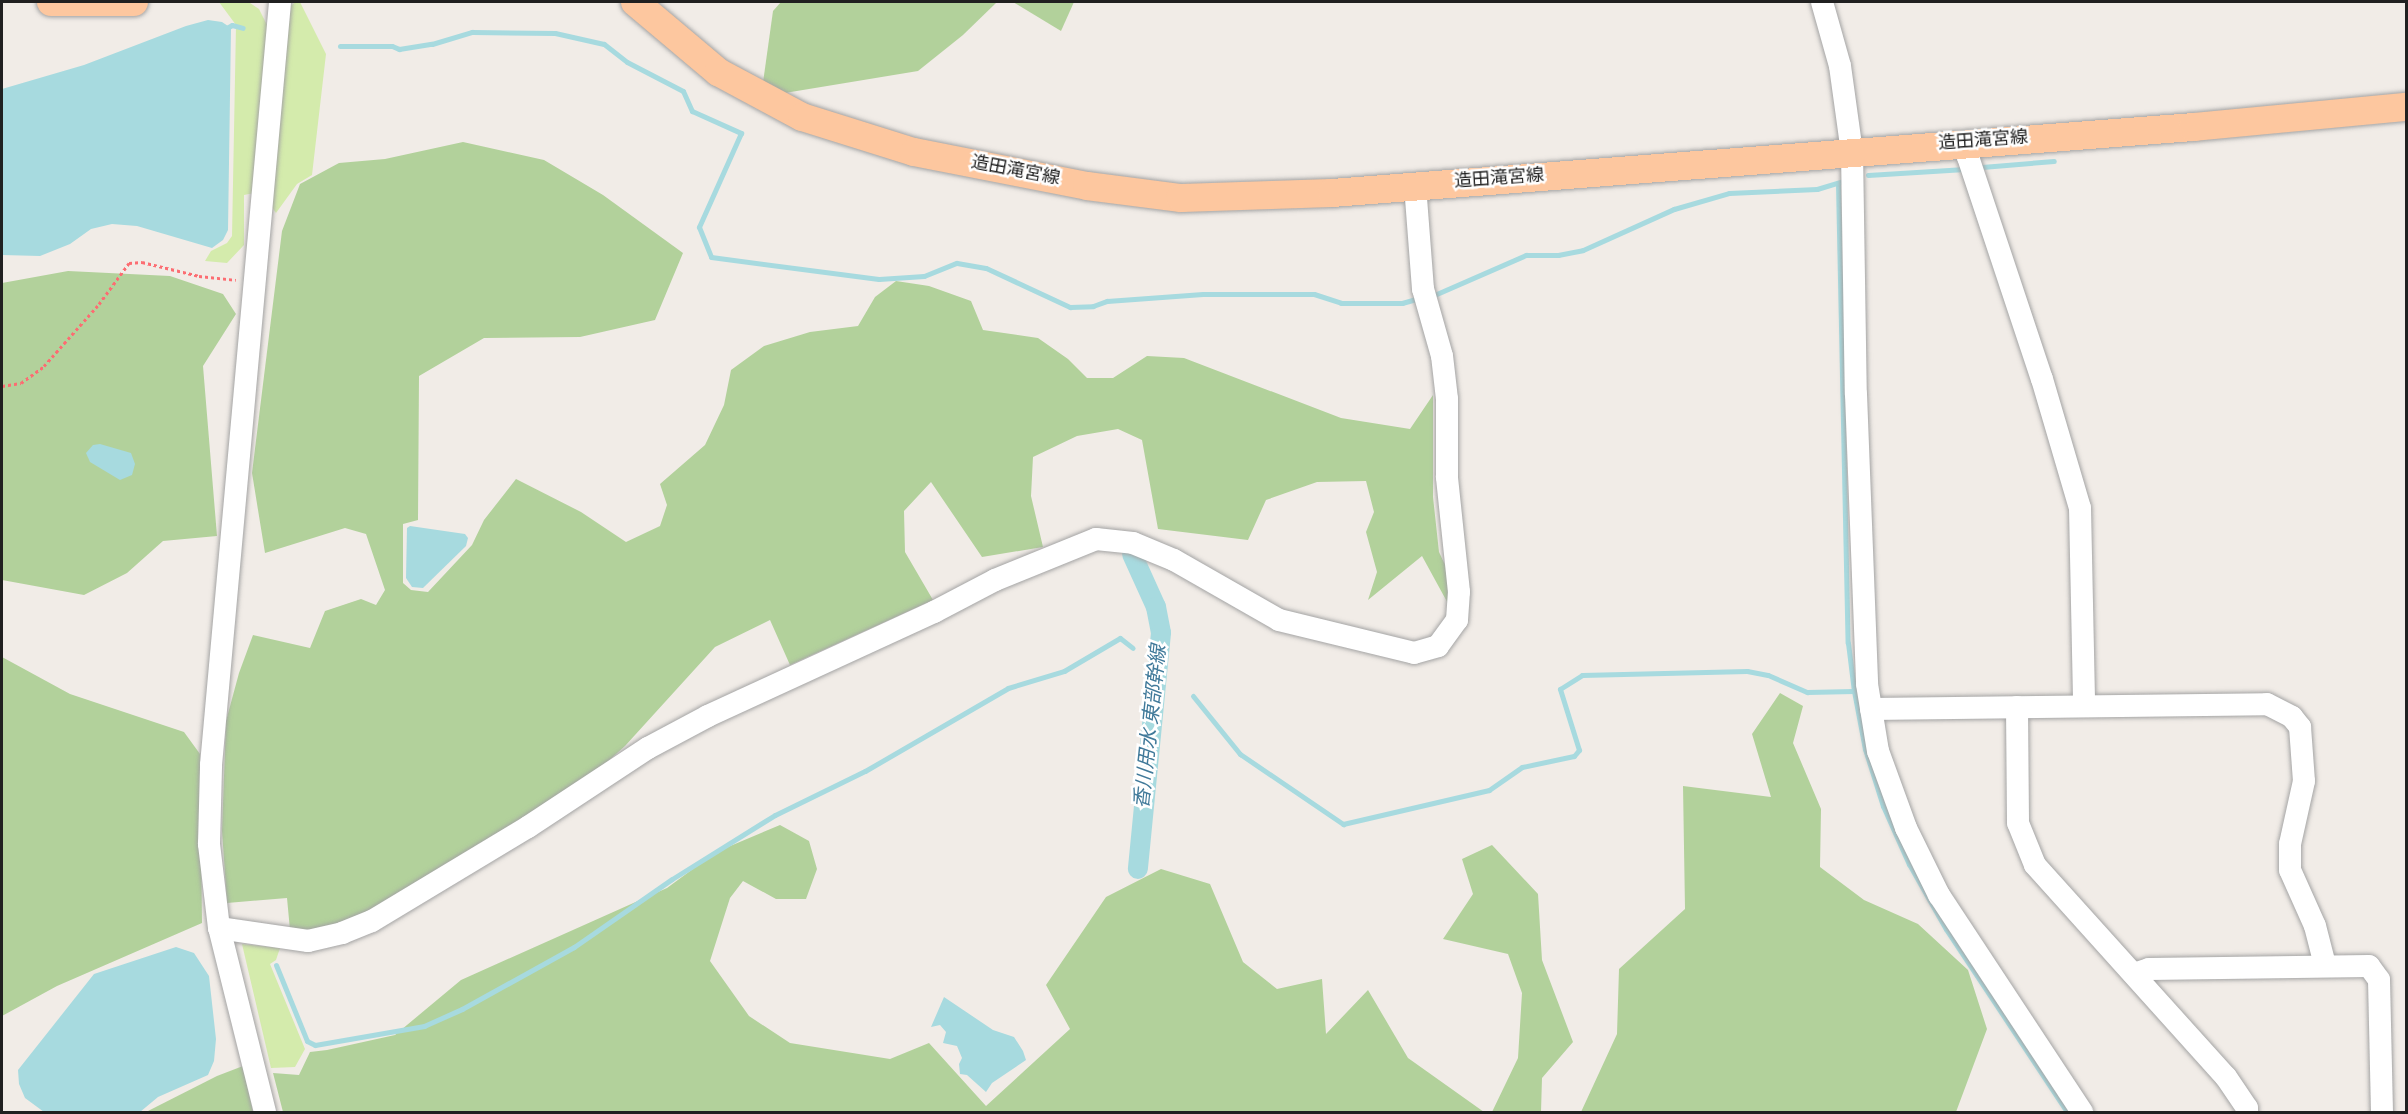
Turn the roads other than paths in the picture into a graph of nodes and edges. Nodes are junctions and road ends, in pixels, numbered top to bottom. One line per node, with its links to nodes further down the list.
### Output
1 (51, 2): 2 (main road)
2 (134, 2)
3 (280, 2): 13 (street)
4 (635, 2): 9 (main road, 造田滝宮線)
5 (1822, 2): 8 (street)
6 (2406, 107): 7 (main road, 造田滝宮線)
7 (1966, 143): 8 (main road, 造田滝宮線); 10 (street)
8 (1852, 152): 9 (main road, 造田滝宮線); 12 (street)
9 (1415, 186): 13 (street)
10 (2084, 706): 11 (street); 14 (street)
11 (2018, 707): 12 (street); 15 (street)
12 (1871, 709): 17 (street)
13 (219, 928): 16 (street)
14 (2325, 965): 15 (street); 19 (street)
15 (2134, 974): 18 (street)
16 (265, 1113)
17 (2082, 1113)
18 (2247, 1113)
19 (2382, 1113)

